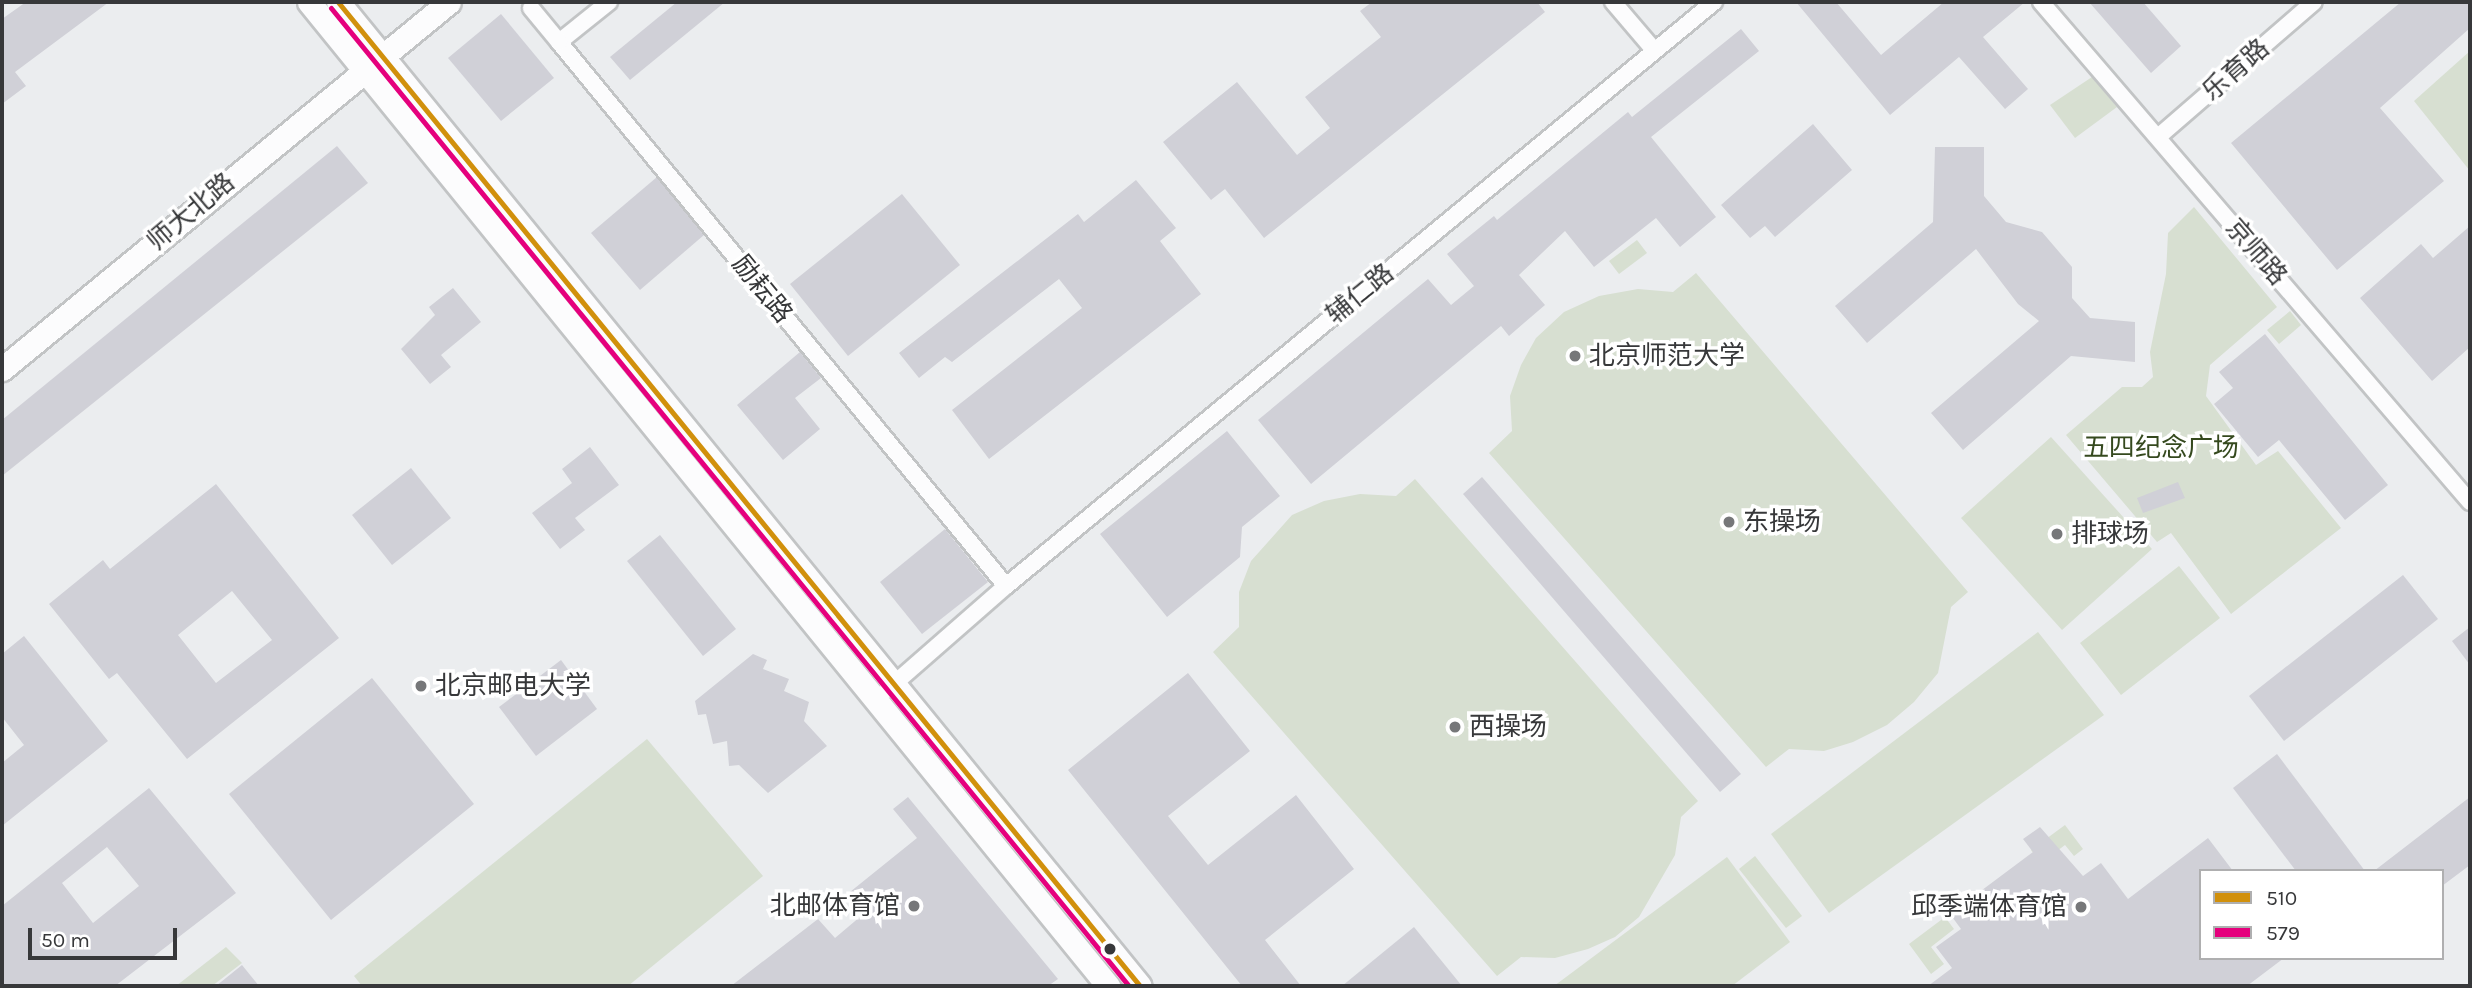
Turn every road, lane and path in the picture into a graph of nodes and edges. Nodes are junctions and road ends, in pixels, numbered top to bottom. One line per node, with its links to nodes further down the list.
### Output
1 (309, 2): 12 (street)
2 (338, 2): 12 (street)
3 (449, 2): 12 (street, 师大北路)
4 (609, 2): 10 (street)
5 (1614, 2): 11 (street)
6 (1714, 2): 11 (street, 辅仁路)
7 (2041, 2): 13 (street, 京师路)
8 (2314, 2): 13 (street, 乐育路)
9 (531, 8): 10 (street, 励耘路)
10 (559, 42): 16 (street, 励耘路)
11 (1654, 50): 16 (street, 辅仁路)
12 (372, 62): 14 (street, 师大北路); 17 (street); 18 (street)
13 (2158, 137): 15 (street, 京师路)
14 (2, 369)
15 (2470, 502)
16 (1006, 586): 17 (street, 辅仁路)
17 (893, 685): 18 (street, 辅仁路); 20 (street)
18 (875, 700): 19 (street)
19 (1108, 986)
20 (1140, 986)

